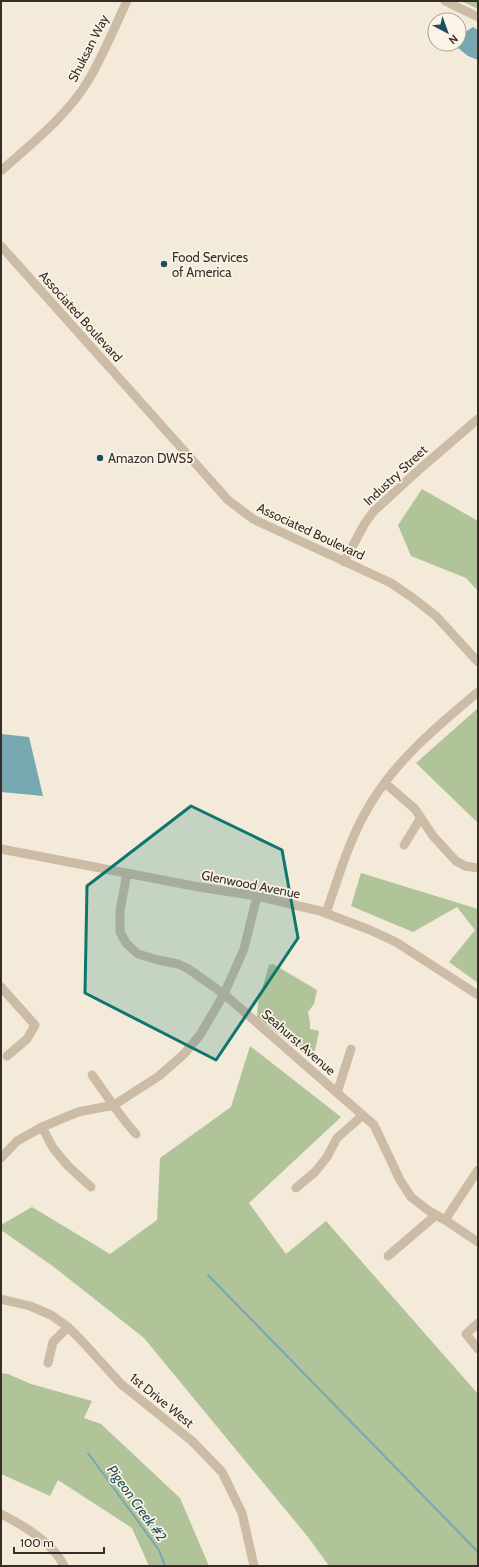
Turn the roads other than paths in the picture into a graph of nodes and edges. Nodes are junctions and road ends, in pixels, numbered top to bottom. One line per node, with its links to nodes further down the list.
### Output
1 (126, 1): 4 (street, Shuksan Way)
2 (445, 1): 3 (street)
3 (478, 17)
4 (1, 171)
5 (1, 246): 7 (street, Associated Boulevard)
6 (478, 419): 7 (street, Industry Street)
7 (344, 562): 8 (street, Associated Boulevard)
8 (478, 662)
9 (478, 692): 10 (street)
10 (384, 783): 11 (street); 17 (street)
11 (420, 819): 12 (street); 14 (street)
12 (404, 845)
13 (1, 848): 15 (street, Glenwood Avenue)
14 (478, 868)
15 (127, 873): 16 (street, Glenwood Avenue); 19 (street, Seahurst Avenue)
16 (257, 896): 17 (street, Glenwood Avenue); 19 (street)
17 (326, 913): 20 (street, Glenwood Avenue)
18 (1, 988): 22 (street)
19 (224, 994): 24 (street, Seahurst Avenue); 25 (street)
20 (478, 995)
21 (351, 1049): 24 (street)
22 (7, 1056)
23 (92, 1075): 25 (street)
24 (337, 1093): 26 (street, Seahurst Avenue)
25 (114, 1105): 27 (street); 28 (street)
26 (363, 1115): 32 (street); 33 (street, Seahurst Avenue)
27 (42, 1127): 29 (street); 31 (street)
28 (136, 1134)
29 (1, 1158)
30 (478, 1170): 34 (street)
31 (91, 1187)
32 (296, 1188)
33 (436, 1215): 34 (street, Seahurst Avenue); 36 (street)
34 (445, 1220): 35 (street, Seahurst Avenue)
35 (478, 1242)
36 (388, 1256)
37 (1, 1299): 39 (street, 1st Drive West)
38 (478, 1323): 40 (street)
39 (68, 1327): 41 (street); 44 (street, 1st Drive West)
40 (478, 1349)
41 (48, 1363)
42 (1, 1514): 43 (street)
43 (64, 1566)
44 (254, 1566)

